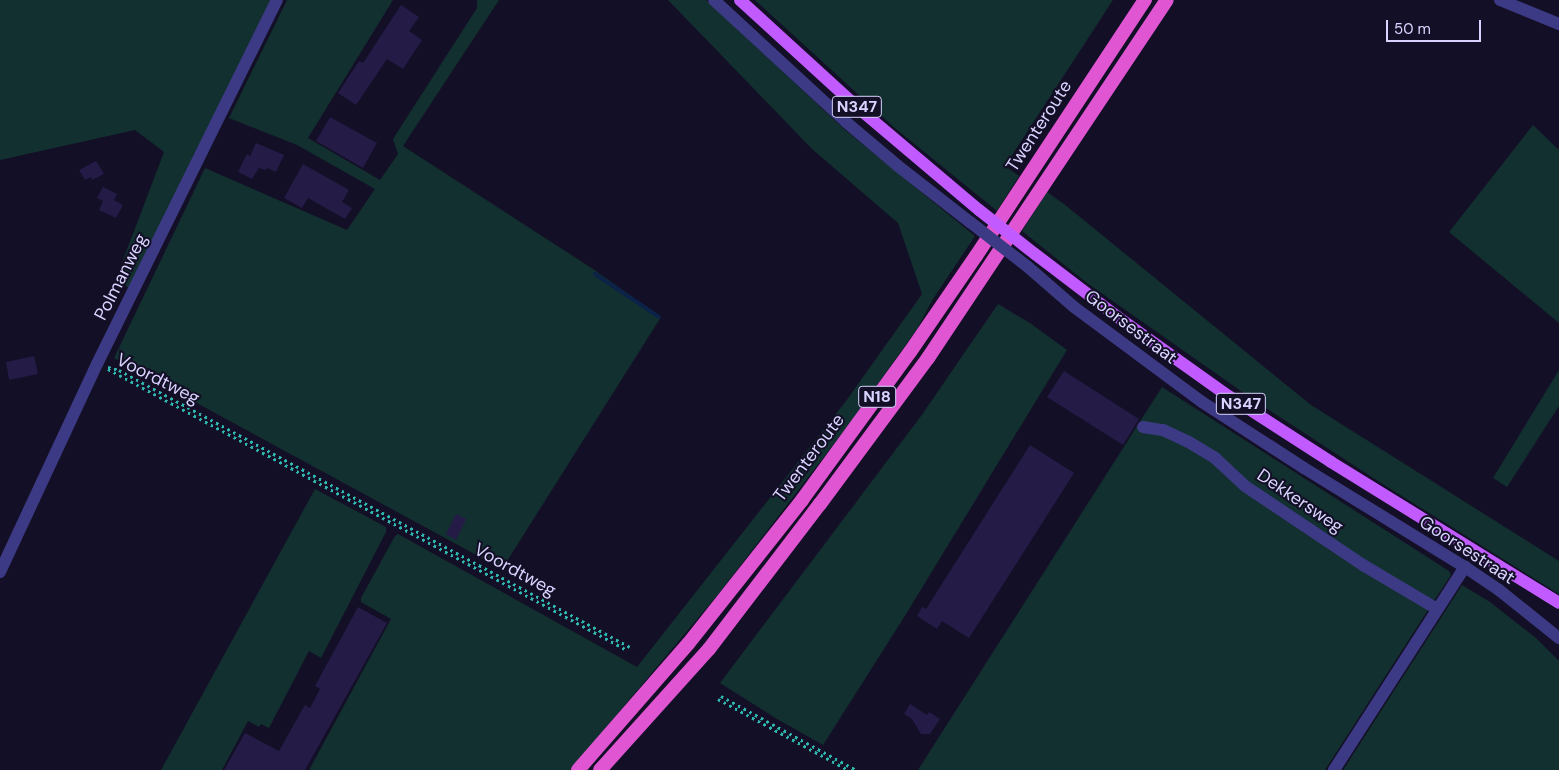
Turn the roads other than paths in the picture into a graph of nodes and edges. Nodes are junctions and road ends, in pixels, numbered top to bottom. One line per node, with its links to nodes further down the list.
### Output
1 (277, 0): 10 (street, Polmanweg)
2 (714, 0): 9 (street, Goorsestraat, bridge)
3 (740, 0): 11 (main road, Goorsestraat / N347, bridge)
4 (1145, 0): 14 (highway, Twenteroute / N18)
5 (1167, 0): 15 (highway, Twenteroute / N18)
6 (1500, 0): 7 (street)
7 (1559, 24)
8 (1143, 428): 12 (street, Dekkersweg)
9 (1465, 567): 12 (street); 13 (street, Goorsestraat)
10 (0, 572)
11 (1559, 603)
12 (1437, 609): 16 (street)
13 (1559, 638)
14 (578, 770)
15 (600, 770)
16 (1334, 770)

